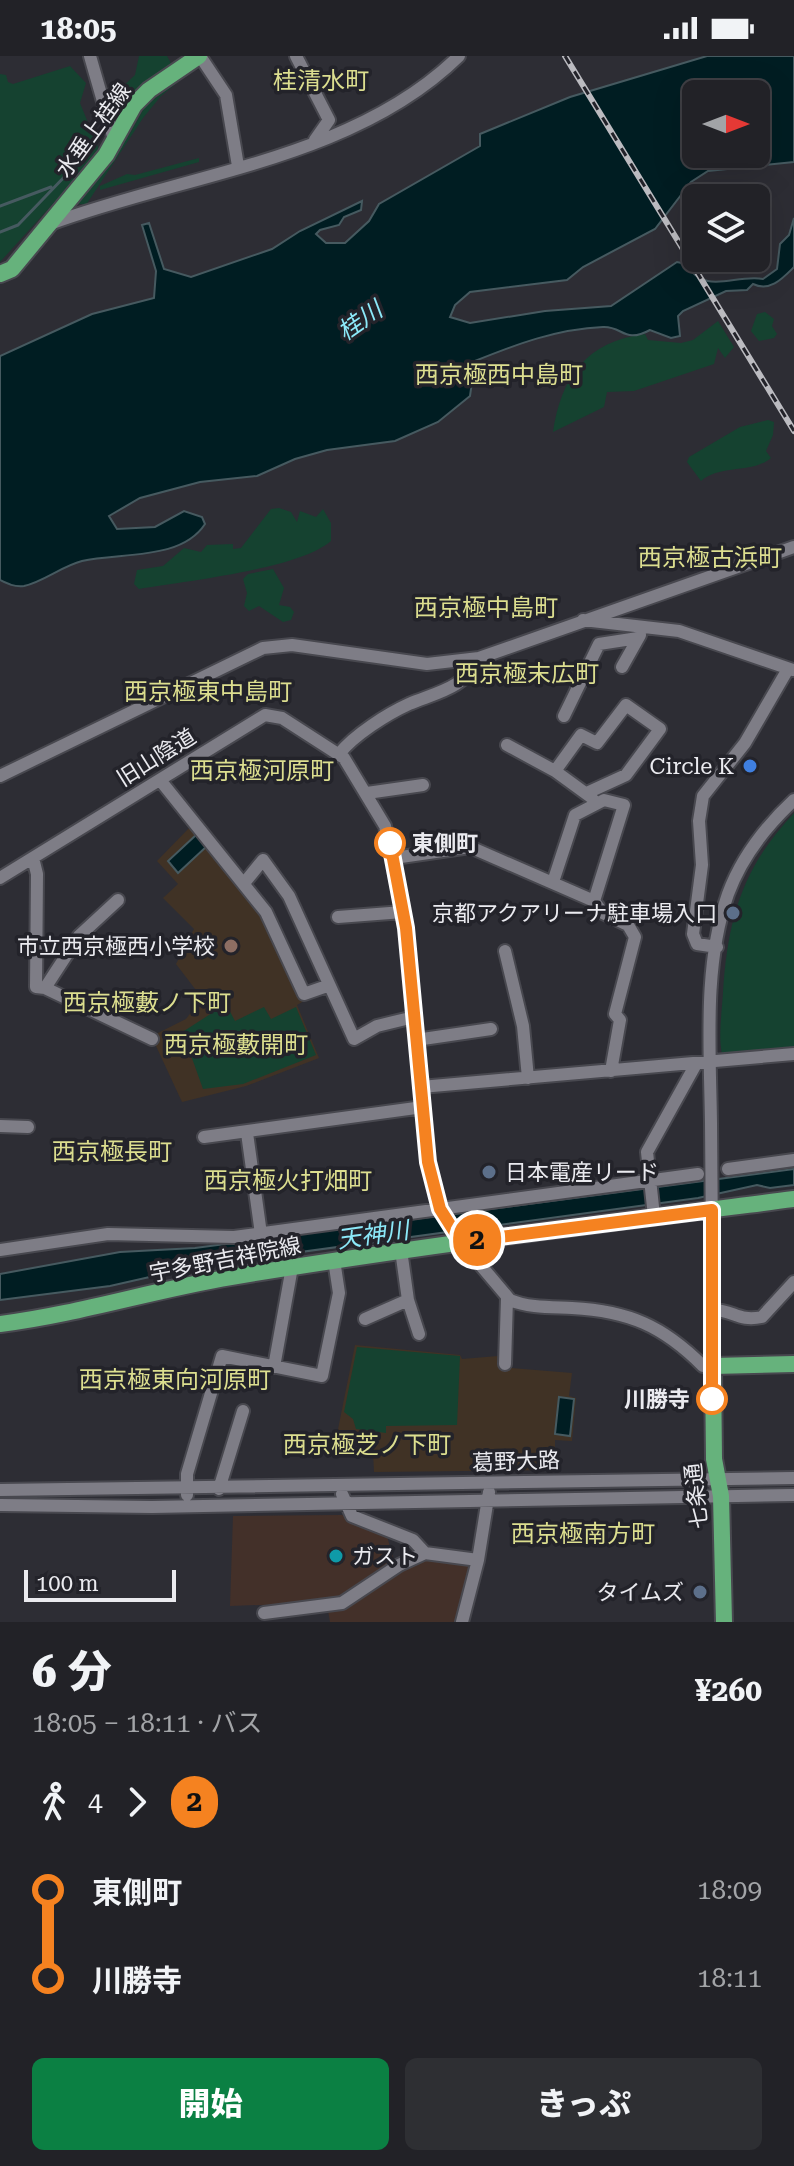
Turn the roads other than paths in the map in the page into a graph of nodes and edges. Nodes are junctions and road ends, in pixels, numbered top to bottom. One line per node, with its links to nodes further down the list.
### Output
1 (90, 56): 6 (street)
2 (296, 56): 5 (street)
3 (459, 56): 5 (street)
4 (192, 58): 6 (main road, 水垂上桂線); 7 (street)
5 (314, 141): 7 (street)
6 (115, 143): 8 (main road, 水垂上桂線)
7 (238, 166): 8 (street)
8 (47, 225): 9 (main road, 水垂上桂線)
9 (0, 274)
10 (794, 547): 11 (street)
11 (583, 620): 12 (street); 13 (street)
12 (640, 634): 14 (street); 15 (street); 16 (street)
13 (479, 658): 18 (street); 20 (street)
14 (622, 667)
15 (791, 670): 36 (street)
16 (564, 716)
17 (507, 745): 19 (street)
18 (339, 754): 21 (street, 旧山陰道); 24 (street, 旧山陰道)
19 (555, 771): 23 (street); 23 (street)
20 (0, 776)
21 (160, 780): 27 (street, 旧山陰道); 30 (street)
22 (423, 785): 24 (street)
23 (589, 792): 26 (street)
24 (367, 793): 28 (street, 旧山陰道)
25 (794, 800): 36 (street)
26 (596, 804): 31 (street); 33 (street)
27 (33, 858): 29 (street, 旧山陰道); 39 (street)
28 (394, 858): 31 (street); 34 (street, 旧山陰道)
29 (0, 878)
30 (245, 882): 38 (street); 38 (street)
31 (553, 882): 33 (street)
32 (118, 900): 39 (street)
33 (594, 901): 47 (street)
34 (403, 912): 35 (street); 40 (street, 旧山陰道)
35 (338, 917)
36 (717, 947): 45 (street)
37 (505, 951): 48 (street)
38 (327, 986): 40 (street)
39 (45, 988): 42 (street)
40 (414, 1017): 43 (street, 旧山陰道)
41 (491, 1029): 43 (street)
42 (152, 1039)
43 (416, 1040): 49 (street, 旧山陰道)
44 (794, 1054): 45 (street)
45 (710, 1062): 46 (street); 60 (street)
46 (696, 1064): 47 (street); 58 (street)
47 (611, 1071): 48 (street)
48 (528, 1078): 49 (street)
49 (421, 1087): 50 (street, 旧山陰道)
50 (423, 1107): 53 (street); 61 (street, 旧山陰道)
51 (0, 1126): 52 (street)
52 (28, 1127)
53 (247, 1133): 54 (street); 63 (street)
54 (204, 1137)
55 (794, 1160): 56 (street)
56 (728, 1169)
57 (698, 1174): 58 (street)
58 (649, 1182): 61 (street); 62 (street)
59 (794, 1199): 60 (main road, 宇多野吉祥院線)
60 (712, 1205): 62 (main road, 宇多野吉祥院線); 72 (street)
61 (440, 1210): 63 (street); 64 (street, 旧山陰道)
62 (653, 1212): 64 (main road, 宇多野吉祥院線)
63 (261, 1234): 65 (street)
64 (459, 1239): 66 (main road, 宇多野吉祥院線); 70 (street, 旧山陰道)
65 (0, 1250)
66 (401, 1250): 67 (main road, 宇多野吉祥院線); 71 (street)
67 (334, 1260): 68 (main road, 宇多野吉祥院線); 79 (street)
68 (292, 1267): 74 (main road, 宇多野吉祥院線); 79 (street)
69 (794, 1282): 72 (street)
70 (507, 1298): 76 (street); 78 (street)
71 (408, 1300): 73 (street); 75 (street)
72 (713, 1310): 78 (street)
73 (365, 1319)
74 (0, 1324)
75 (419, 1334)
76 (505, 1364)
77 (794, 1364): 78 (main road)
78 (713, 1366): 82 (main road, 七条通)
79 (274, 1367): 85 (street)
80 (243, 1411): 86 (street)
81 (794, 1478): 82 (street, 葛野大路)
82 (715, 1479): 83 (street, 葛野大路); 89 (main road, 七条通)
83 (488, 1482): 84 (street, 葛野大路); 90 (street)
84 (341, 1487): 86 (street, 葛野大路); 91 (street)
85 (187, 1489): 86 (street, 葛野大路); 87 (street, 葛野大路); 93 (street)
86 (219, 1489)
87 (0, 1490)
88 (794, 1495): 89 (street, 葛野大路)
89 (721, 1496): 90 (street, 葛野大路); 98 (main road, 七条通)
90 (489, 1498): 91 (street, 葛野大路); 95 (street)
91 (342, 1501): 93 (street, 葛野大路); 94 (street)
92 (0, 1505): 93 (street, 葛野大路)
93 (187, 1505)
94 (425, 1553): 95 (street); 96 (street)
95 (478, 1560): 97 (street)
96 (264, 1613)
97 (462, 1622)
98 (724, 1622)

